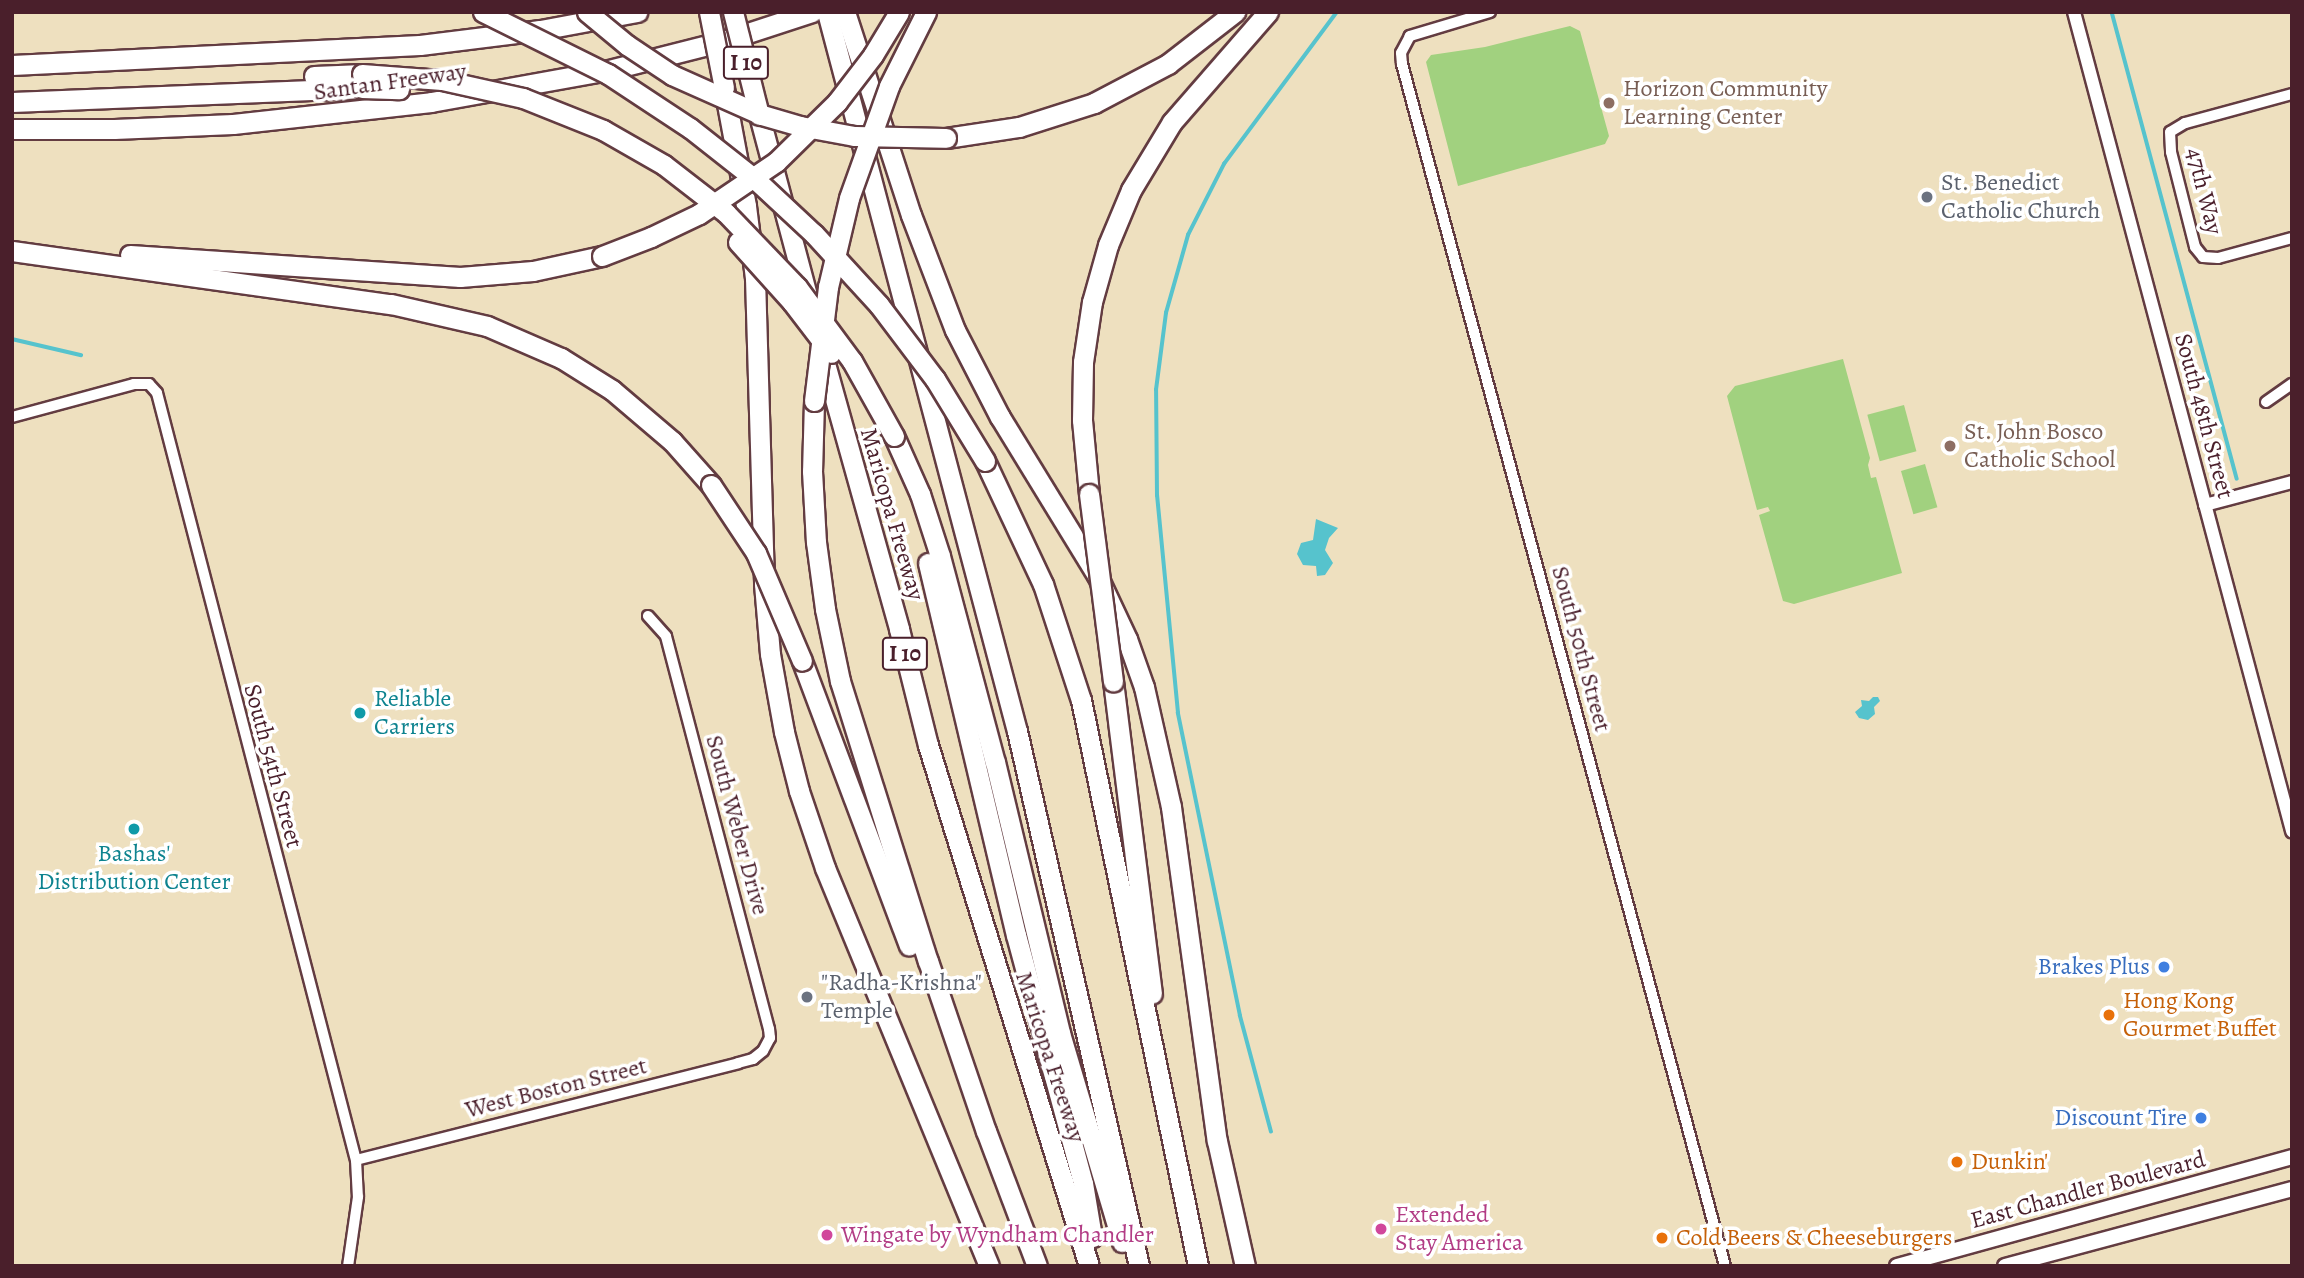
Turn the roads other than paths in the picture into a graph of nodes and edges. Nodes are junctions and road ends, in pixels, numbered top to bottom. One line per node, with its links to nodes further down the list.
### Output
1 (483, 12): 31 (highway, bridge)
2 (587, 12): 11 (highway, bridge)
3 (636, 12): 15 (highway, Santan Freeway)
4 (709, 12): 37 (highway, bridge)
5 (733, 12): 39 (highway, Maricopa Freeway / I 10, bridge)
6 (812, 12): 20 (highway, Santan Freeway)
7 (827, 12): 42 (highway, Maricopa Freeway)
8 (845, 12): 44 (highway)
9 (899, 12): 22 (highway, bridge)
10 (926, 12): 32 (highway, bridge)
11 (1235, 12)
12 (1268, 12): 31 (highway, bridge)
13 (1490, 12): 45 (street, South 50th Street)
14 (2074, 12): 27 (street, South 48th Street)
15 (12, 65)
16 (362, 81): 17 (highway); 19 (highway); 40 (highway, bridge); 41 (highway, bridge)
17 (12, 89)
18 (2292, 94): 21 (street, 47th Way)
19 (12, 102)
20 (12, 129)
21 (2292, 238)
22 (14, 251): 32 (highway, bridge)
23 (2292, 384): 24 (street)
24 (2266, 402)
25 (12, 416): 34 (street, South 54th Street)
26 (2292, 482): 27 (street)
27 (2206, 505): 29 (street, South 48th Street)
28 (648, 617): 30 (street, South Weber Drive)
29 (2292, 831)
30 (763, 1051): 34 (street, West Boston Street)
31 (1163, 1089): 43 (highway)
32 (986, 1131): 38 (highway)
33 (2292, 1157): 46 (main road, East Chandler Boulevard)
34 (356, 1160): 36 (street, South 54th Street)
35 (2292, 1189): 47 (main road)
36 (348, 1266)
37 (989, 1266)
38 (1037, 1266)
39 (1089, 1266)
40 (1096, 1266)
41 (1131, 1266)
42 (1139, 1266)
43 (1198, 1266)
44 (1245, 1266)
45 (1725, 1266)
46 (1897, 1266)
47 (2005, 1266)

